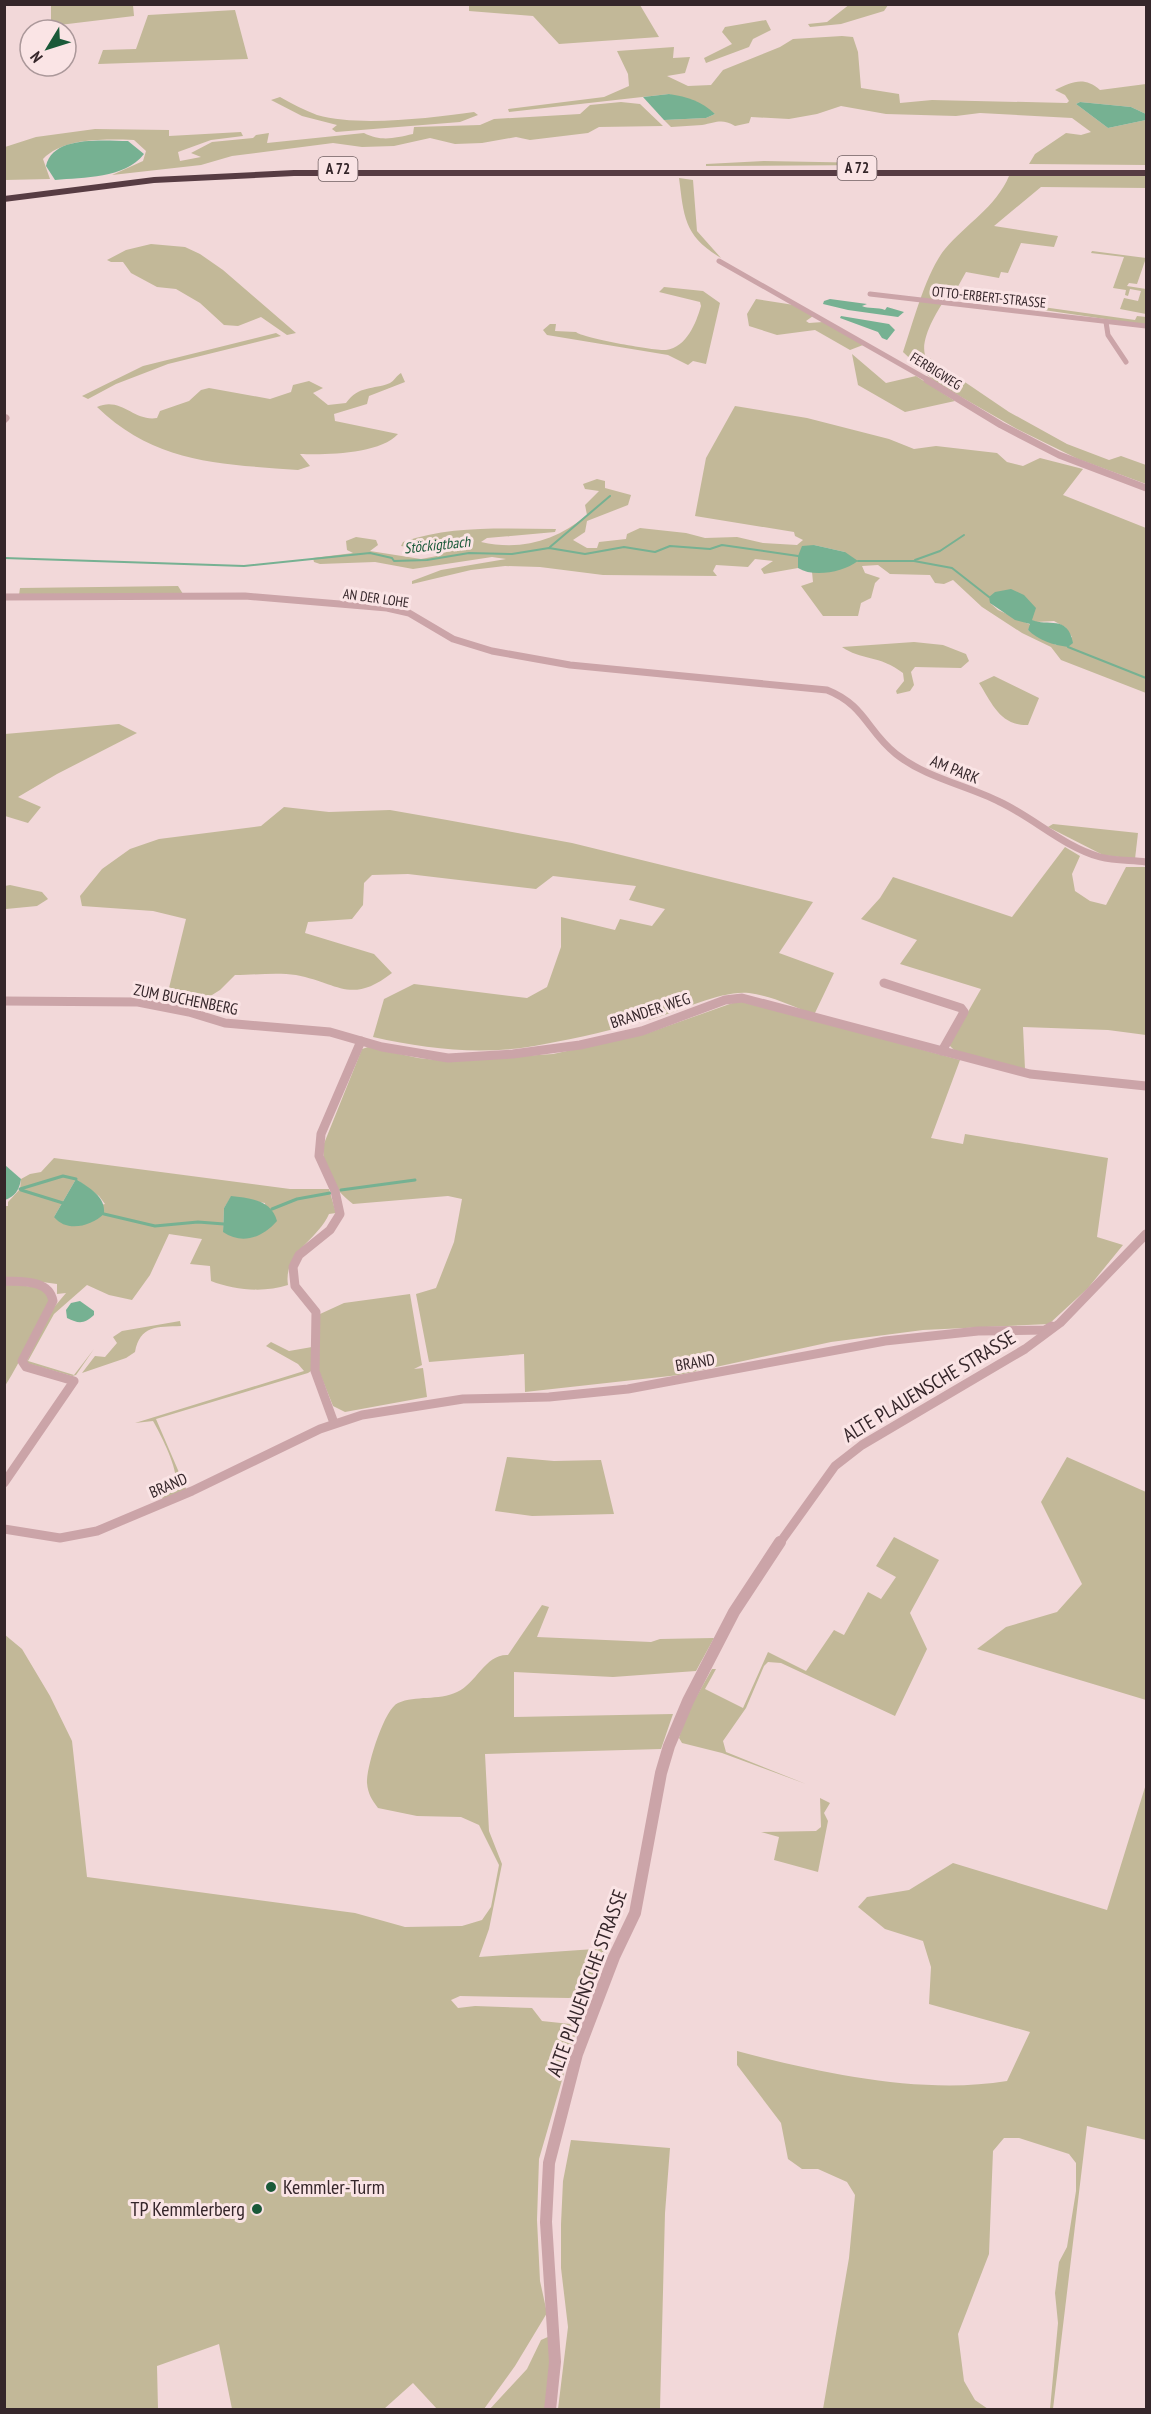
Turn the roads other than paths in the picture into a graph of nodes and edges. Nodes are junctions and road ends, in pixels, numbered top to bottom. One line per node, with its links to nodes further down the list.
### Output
1 (1146, 167): 2 (highway, A 72)
2 (1036, 170): 3 (highway, A 72); 4 (highway, A 72)
3 (676, 171): 5 (highway, A 72); 7 (highway, A 72)
4 (1146, 172)
5 (243, 175): 6 (highway); 7 (highway, A 72)
6 (93, 195)
7 (4, 197)
8 (719, 261): 13 (street, FERBIGWEG)
9 (870, 294): 10 (street, OTTO-ERBERT-STRASSE)
10 (1106, 322): 11 (street, OTTO-ERBERT-STRASSE); 12 (street)
11 (1146, 326)
12 (1126, 362)
13 (1146, 488)
14 (4, 597): 15 (street, AN DER LOHE)
15 (770, 682): 16 (street, AM PARK)
16 (1146, 861)
17 (884, 983): 20 (street)
18 (4, 1001): 19 (street, ZUM BUCHENBERG)
19 (362, 1041): 20 (street, BRANDER WEG); 25 (street)
20 (942, 1051): 21 (street, BRANDER WEG)
21 (1146, 1086)
22 (1146, 1234): 24 (street, ALTE PLAUENSCHE STRASSE)
23 (4, 1281): 26 (street)
24 (1060, 1323): 25 (street, BRAND); 28 (street, ALTE PLAUENSCHE STRASSE)
25 (334, 1423): 27 (street, BRAND)
26 (4, 1483)
27 (4, 1529)
28 (550, 2409)

